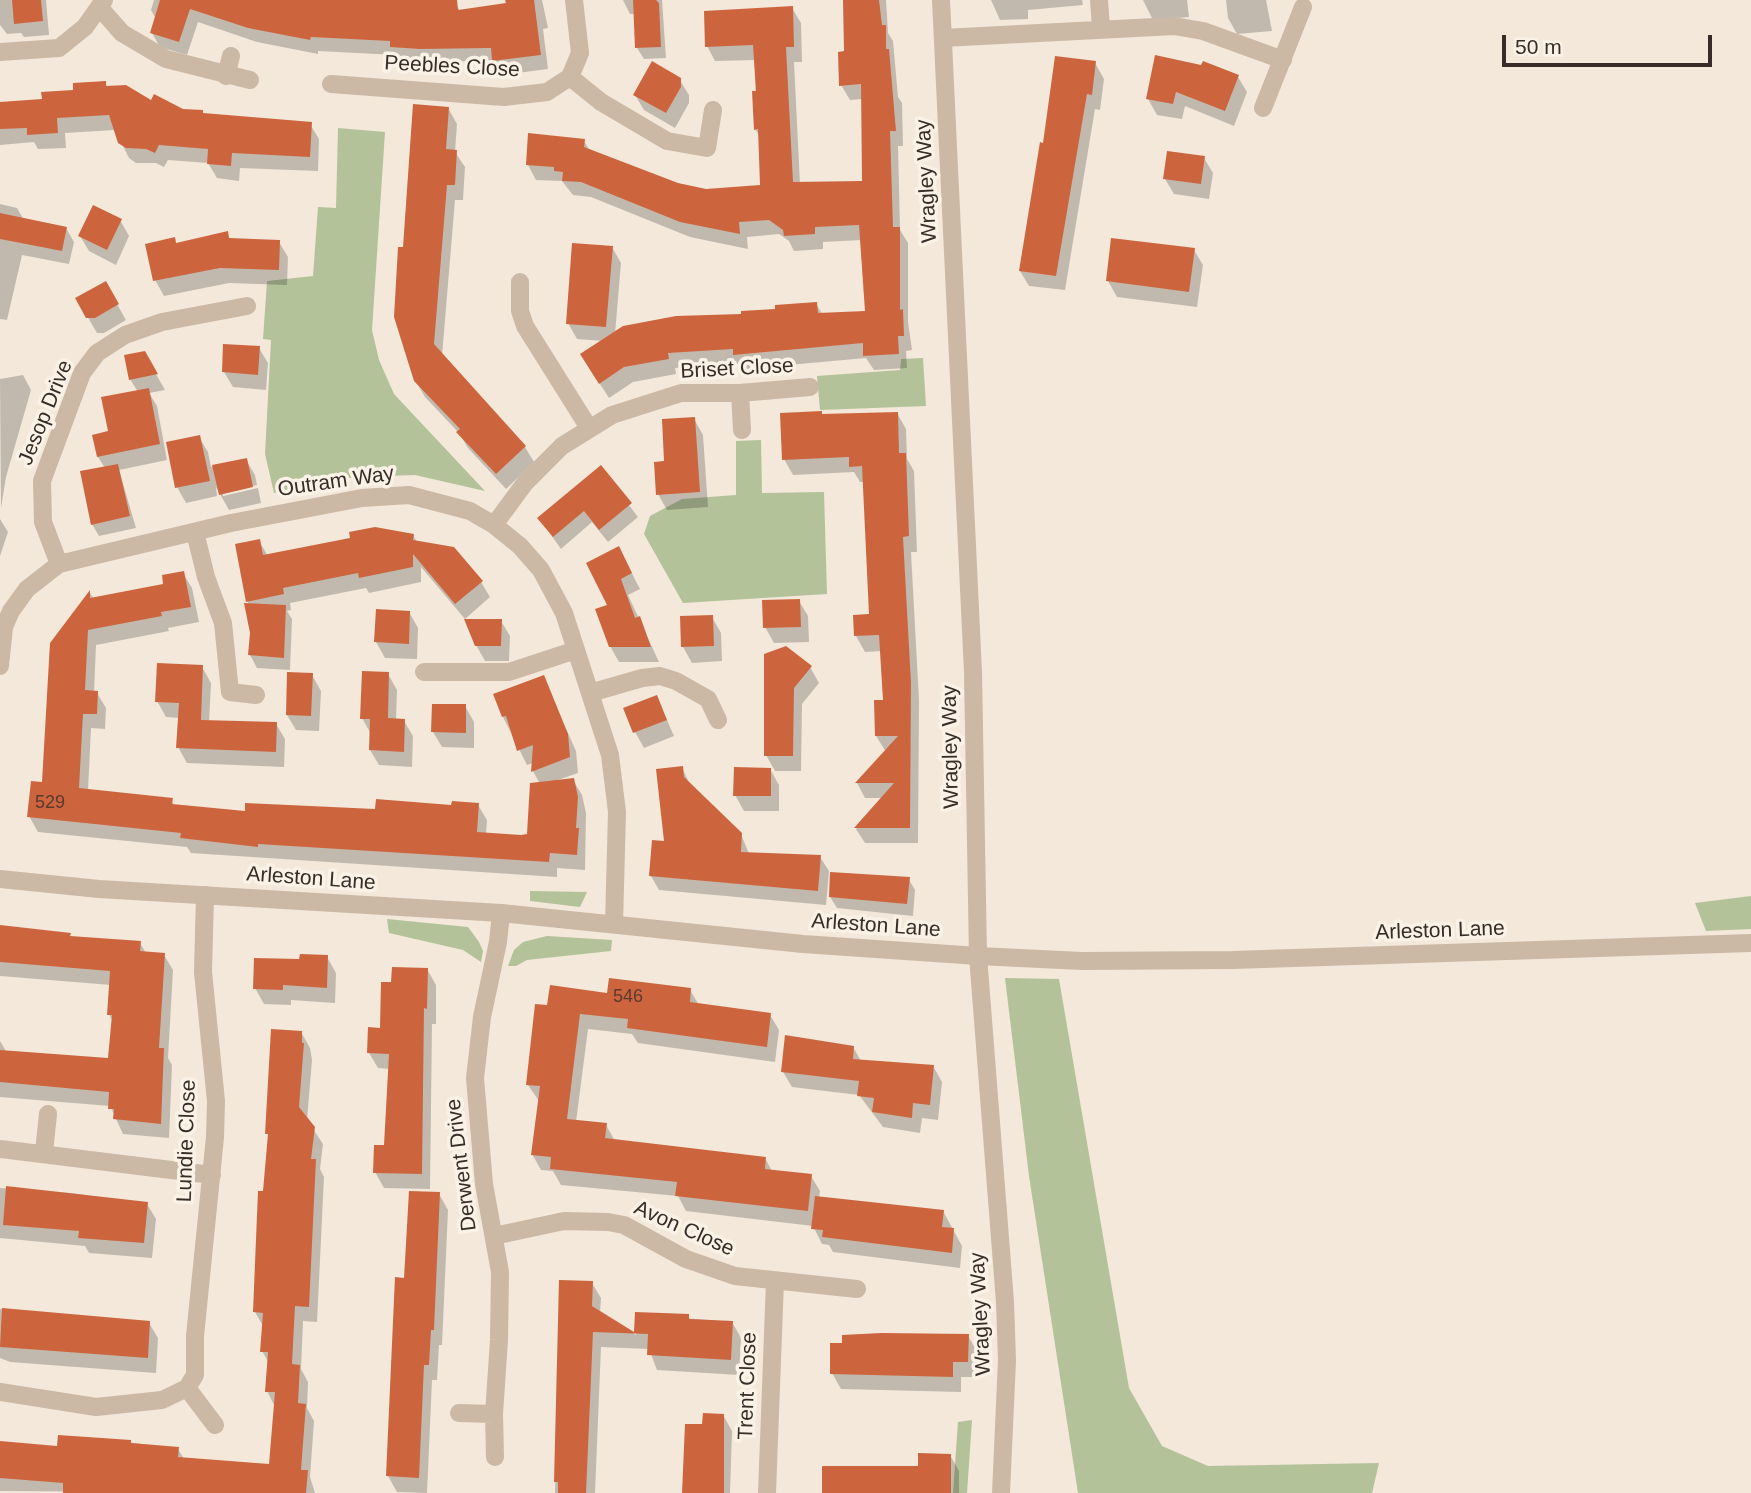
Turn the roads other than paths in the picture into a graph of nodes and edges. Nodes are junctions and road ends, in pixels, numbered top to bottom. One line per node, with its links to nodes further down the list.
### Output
1 (575, 0): 12 (street)
2 (941, 0): 7 (street, Wragley Way)
3 (1099, 0): 6 (street)
4 (102, 4): 8 (street); 11 (street)
5 (1303, 7): 10 (street)
6 (1101, 29): 7 (street); 10 (street)
7 (943, 38): 37 (street, Wragley Way)
8 (0, 52)
9 (232, 56): 11 (street)
10 (1283, 60): 15 (street)
11 (226, 76): 13 (street)
12 (570, 77): 14 (street, Peebles Close); 16 (street)
13 (250, 80)
14 (331, 84)
15 (1263, 108)
16 (713, 110)
17 (520, 282): 21 (street)
18 (247, 306): 25 (street, Jesop Drive)
19 (810, 387): 20 (street, Briset Close)
20 (740, 393): 21 (street, Briset Close); 22 (street)
21 (589, 428): 23 (street, Briset Close)
22 (742, 430)
23 (494, 525): 24 (street, Outram Way); 26 (street, Outram Way)
24 (195, 532): 25 (street, Outram Way); 30 (street)
25 (59, 564): 27 (street, Outram Way)
26 (576, 650): 28 (street); 29 (street, Outram Way)
27 (0, 666)
28 (424, 672)
29 (590, 693): 31 (street); 35 (street, Outram Way)
30 (256, 695)
31 (718, 720)
32 (0, 879): 33 (street, Arleston Lane)
33 (205, 895): 34 (street, Arleston Lane); 41 (street, Lundie Close)
34 (501, 913): 35 (street, Arleston Lane); 42 (street, Derwent Drive)
35 (614, 923): 37 (street, Arleston Lane)
36 (1751, 943): 37 (street, Arleston Lane)
37 (978, 956): 52 (street, Wragley Way)
38 (48, 1114): 40 (street)
39 (0, 1149): 40 (street)
40 (44, 1152): 41 (street)
41 (212, 1175): 45 (street, Lundie Close)
42 (494, 1236): 43 (street, Avon Close); 48 (street, Derwent Drive)
43 (775, 1281): 44 (street, Avon Close); 51 (street, Trent Close)
44 (857, 1289)
45 (187, 1388): 46 (street); 49 (street)
46 (0, 1392)
47 (458, 1413): 48 (street)
48 (494, 1413): 50 (street, Derwent Drive)
49 (215, 1424)
50 (495, 1457)
51 (767, 1493)
52 (1001, 1493)

